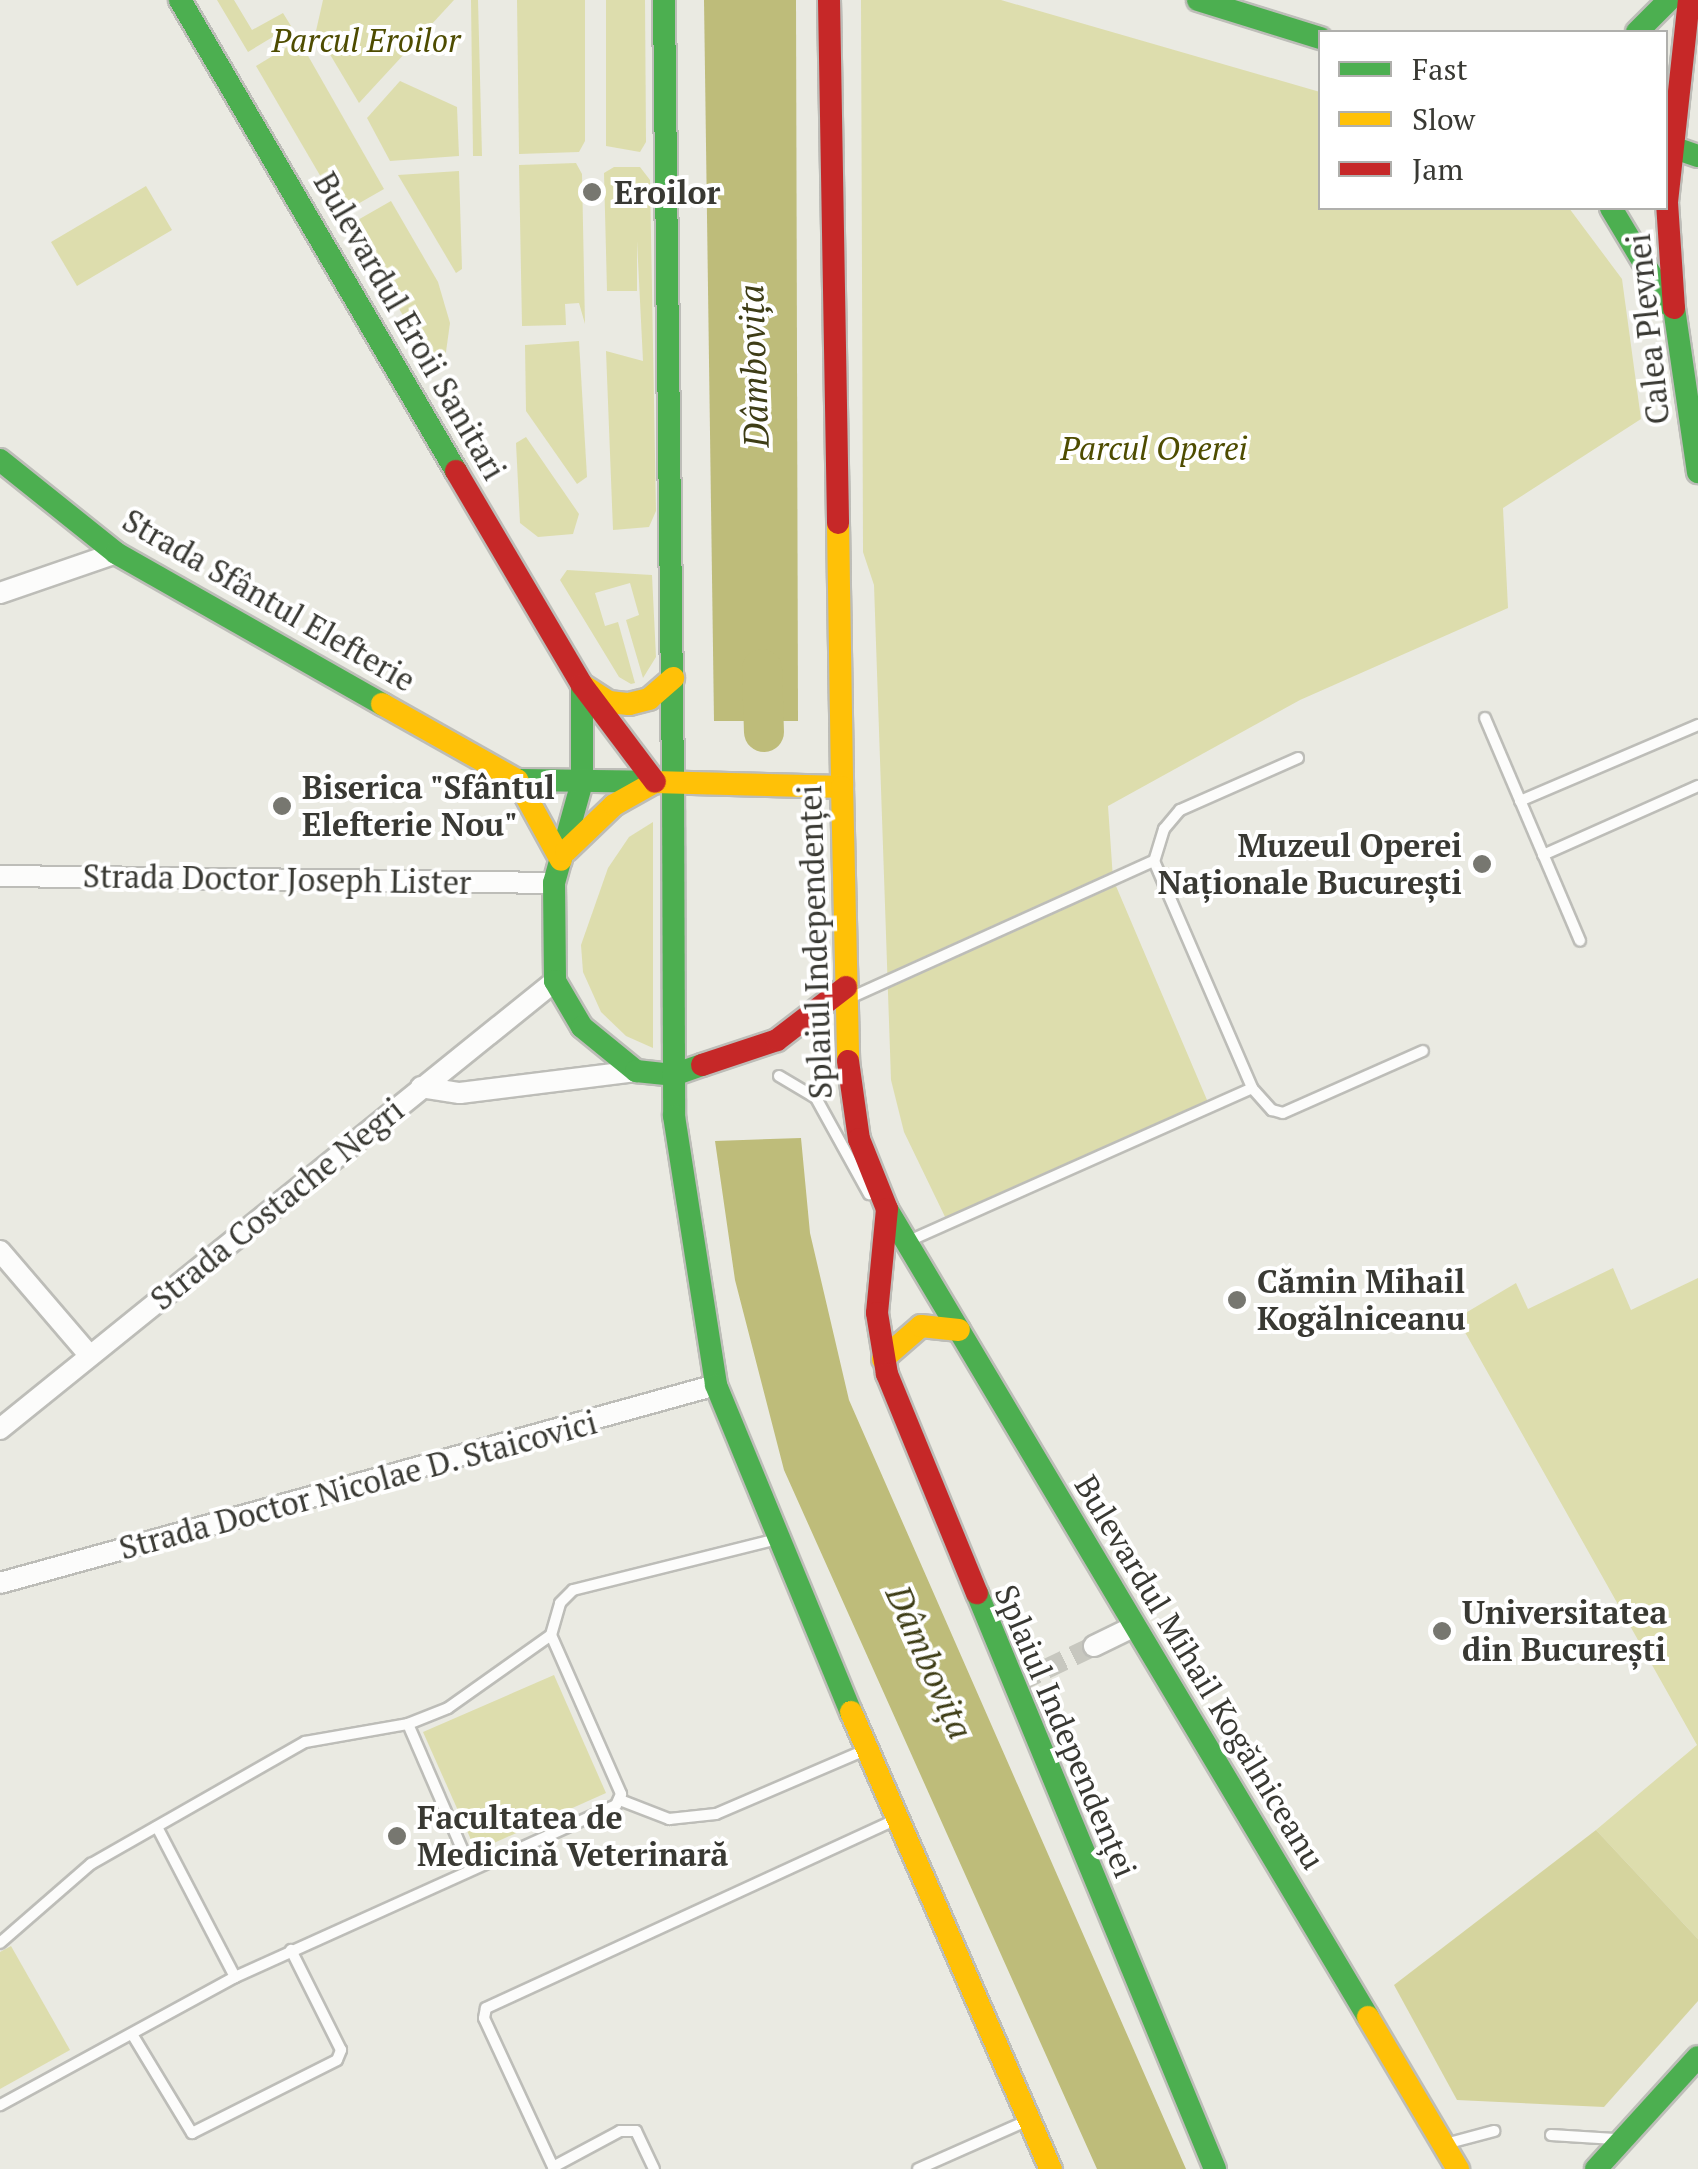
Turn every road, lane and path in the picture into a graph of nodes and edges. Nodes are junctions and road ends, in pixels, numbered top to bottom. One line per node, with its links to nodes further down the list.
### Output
1 (180, 0): 23 (main road, Bulevardul Eroii Sanitari)
2 (664, 0): 22 (main road)
3 (829, 0): 31 (main road, Splaiul Independenței)
4 (1198, 0): 8 (main road)
5 (1669, 0): 7 (main road)
6 (1689, 0): 9 (main road, Calea Plevnei)
7 (1639, 30)
8 (1318, 37)
9 (1692, 38): 10 (main road, Calea Plevnei)
10 (1668, 142)
11 (1668, 146): 12 (main road)
12 (1698, 156)
13 (1668, 170): 15 (main road, Calea Plevnei)
14 (1612, 210): 15 (main road)
15 (1674, 312): 17 (main road, Calea Plevnei)
16 (1698, 354): 17 (main road)
17 (1685, 387): 19 (main road, Calea Plevnei)
18 (0, 460): 20 (main road, Strada Sfântul Elefterie)
19 (1698, 472)
20 (116, 553): 21 (street); 27 (main road, Strada Sfântul Elefterie)
21 (0, 592)
22 (673, 678): 23 (main road); 29 (main road)
23 (582, 684): 28 (main road); 29 (main road, Bulevardul Eroii Sanitari)
24 (1485, 718): 32 (lane)
25 (1698, 726): 32 (lane)
26 (1298, 758): 35 (lane)
27 (517, 780): 28 (main road, Strada Sfântul Elefterie); 33 (main road)
28 (582, 782): 29 (main road, Strada Sfântul Elefterie); 33 (main road)
29 (664, 782): 31 (main road, Strada Sfântul Elefterie); 33 (main road); 43 (main road)
30 (1698, 786): 34 (lane)
31 (842, 787): 40 (main road, Splaiul Independenței)
32 (1520, 801): 34 (lane)
33 (564, 855): 37 (main road)
34 (1543, 855): 38 (lane)
35 (1154, 860): 40 (lane); 46 (lane)
36 (0, 876): 37 (street, Strada Doctor Joseph Lister)
37 (554, 883): 39 (main road)
38 (1580, 941)
39 (555, 981): 42 (main road); 45 (street, Strada Costache Negri)
40 (846, 993): 43 (main road); 48 (main road, Splaiul Independenței)
41 (1423, 1051): 46 (lane)
42 (636, 1071): 43 (main road); 45 (street); 47 (main road)
43 (673, 1075): 47 (main road)
44 (780, 1076): 48 (lane)
45 (422, 1088): 52 (street, Strada Costache Negri)
46 (1252, 1088): 49 (lane)
47 (675, 1131): 54 (main road)
48 (886, 1209): 49 (main road, Bulevardul Mihail Kogălniceanu); 53 (main road, Splaiul Independenței)
49 (906, 1242): 51 (main road, Bulevardul Mihail Kogălniceanu)
50 (0, 1251): 52 (street)
51 (959, 1330): 53 (main road); 58 (main road, Bulevardul Mihail Kogălniceanu)
52 (90, 1356): 55 (street, Strada Costache Negri)
53 (883, 1359): 82 (main road, Splaiul Independenței)
54 (716, 1385): 56 (main road); 57 (street, Strada Doctor Nicolae D. Staicovici)
55 (0, 1429)
56 (775, 1540): 59 (lane); 62 (main road)
57 (0, 1584)
58 (1135, 1626): 60 (street); 77 (main road, Bulevardul Mihail Kogălniceanu)
59 (551, 1634): 61 (lane); 63 (lane)
60 (1094, 1646)
61 (408, 1724): 65 (lane); 66 (lane)
62 (868, 1748): 63 (lane); 64 (main road)
63 (620, 1800): 66 (lane)
64 (899, 1818): 73 (main road); 78 (lane)
65 (157, 1826): 67 (lane); 69 (lane)
66 (470, 1866): 68 (lane)
67 (0, 1943)
68 (291, 1950): 69 (lane); 70 (lane)
69 (235, 1977): 70 (lane)
70 (132, 2034): 72 (lane)
71 (1695, 2065): 76 (main road)
72 (0, 2106)
73 (1030, 2119): 80 (lane); 81 (main road)
74 (1494, 2131): 77 (lane)
75 (1552, 2135): 76 (lane)
76 (1623, 2140): 84 (main road)
77 (1444, 2146): 83 (main road, Bulevardul Mihail Kogălniceanu)
78 (553, 2168): 79 (lane)
79 (654, 2169)
80 (918, 2169)
81 (1051, 2169)
82 (1215, 2169)
83 (1458, 2169)
84 (1596, 2169)

